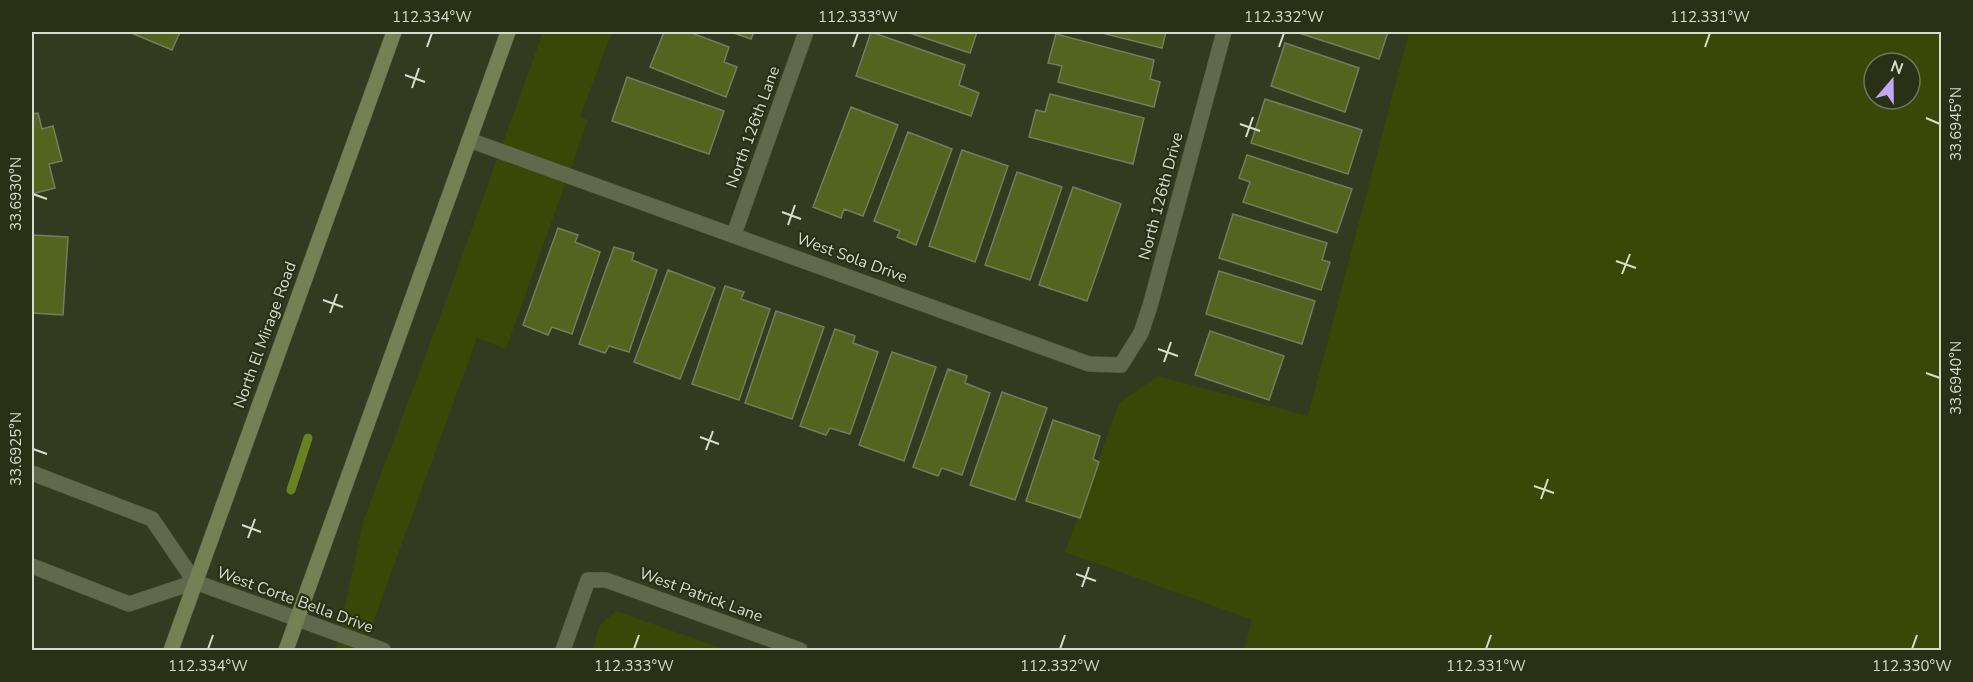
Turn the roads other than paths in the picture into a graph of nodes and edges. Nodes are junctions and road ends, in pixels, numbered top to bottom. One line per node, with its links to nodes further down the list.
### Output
1 (394, 32): 10 (main road, North El Mirage Road)
2 (508, 32): 5 (main road)
3 (806, 32): 6 (street, North 126th Lane)
4 (1224, 32): 7 (street, North 126th Drive)
5 (469, 140): 6 (street, West Sola Drive); 11 (main road)
6 (734, 234): 7 (street, West Sola Drive)
7 (1121, 365)
8 (32, 473): 10 (street, West Corte Bella Drive)
9 (32, 566): 10 (street, West Corte Bella Drive)
10 (195, 582): 11 (street, West Corte Bella Drive); 12 (main road, North El Mirage Road)
11 (297, 620): 13 (main road); 14 (street, West Corte Bella Drive)
12 (171, 651)
13 (286, 651)
14 (383, 651)
15 (563, 651): 16 (street, West Patrick Lane)
16 (800, 651)

